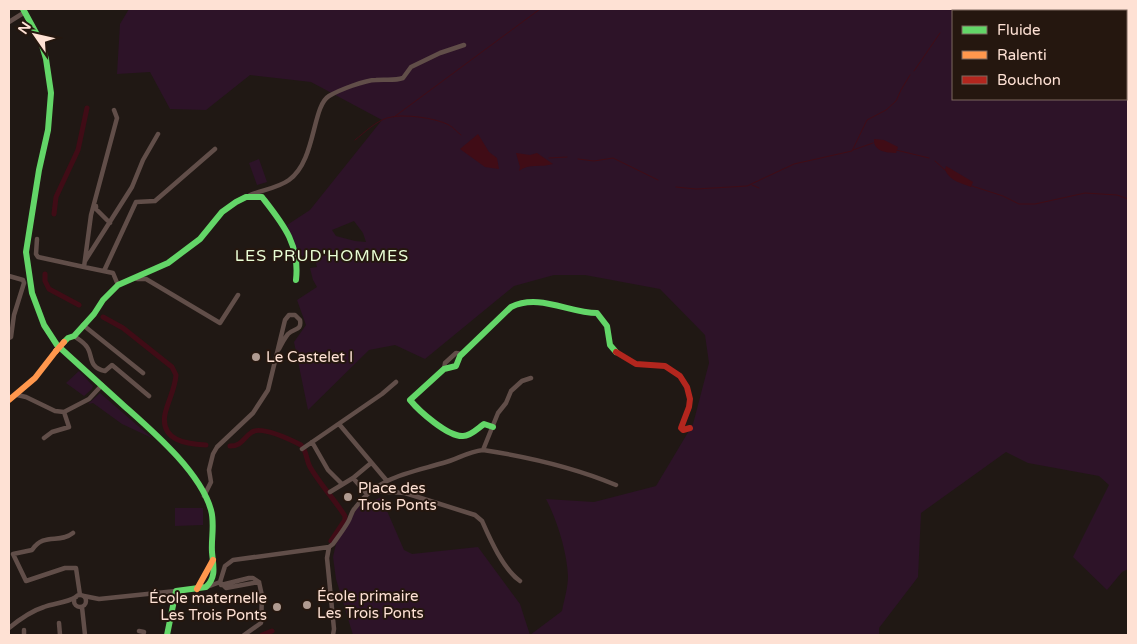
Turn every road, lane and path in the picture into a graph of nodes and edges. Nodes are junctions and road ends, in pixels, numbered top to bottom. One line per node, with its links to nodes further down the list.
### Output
1 (24, 10): 2 (street); 29 (street)
2 (9, 22)
3 (464, 45): 8 (street)
4 (114, 110): 11 (street)
5 (158, 134): 9 (street)
6 (112, 147): 9 (street)
7 (215, 148): 12 (street)
8 (246, 197): 14 (street); 15 (street)
9 (110, 223): 11 (street)
10 (37, 239): 11 (street)
11 (84, 265): 12 (street)
12 (104, 271): 16 (street)
13 (9, 276): 19 (street)
14 (133, 278): 16 (street); 17 (street)
15 (296, 280)
16 (118, 285): 20 (street)
17 (238, 294)
18 (9, 309): 19 (street)
19 (14, 315): 24 (street)
20 (83, 325): 23 (street); 26 (street)
21 (285, 326): 22 (street); 22 (street); 25 (street)
22 (291, 331): 25 (street)
23 (74, 336): 30 (street, bridge); 31 (street)
24 (9, 338)
25 (279, 349): 44 (street)
26 (143, 373)
27 (531, 378): 35 (street)
28 (396, 382): 34 (street)
29 (100, 386): 33 (street); 47 (street)
30 (17, 395): 32 (street); 33 (street)
31 (148, 396)
32 (9, 400)
33 (64, 412): 37 (street)
34 (339, 424): 38 (street); 41 (street)
35 (493, 426): 36 (street); 40 (street)
36 (690, 428)
37 (44, 438)
38 (312, 442): 39 (street); 45 (street)
39 (303, 448)
40 (483, 450): 43 (street); 46 (street)
41 (371, 463): 42 (street); 43 (street)
42 (353, 478): 45 (street); 49 (street)
43 (387, 481): 49 (street)
44 (211, 482): 47 (street); 50 (street)
45 (342, 484): 48 (street)
46 (616, 485)
47 (200, 490): 50 (street)
48 (330, 492)
49 (369, 493): 52 (street); 54 (street)
50 (204, 497): 53 (street)
51 (73, 533): 59 (street)
52 (329, 547): 55 (street); 71 (street)
53 (213, 560): 56 (street); 57 (street)
54 (520, 581)
55 (221, 584): 56 (street); 70 (street)
56 (206, 587): 57 (street)
57 (197, 589): 58 (street)
58 (176, 591): 60 (street); 69 (street)
59 (80, 596): 60 (street); 61 (street); 62 (street); 62 (street)
60 (99, 599): 62 (street)
61 (67, 602): 62 (street); 64 (street)
62 (81, 605): 67 (street)
63 (59, 623): 66 (street)
64 (10, 626)
65 (139, 631): 68 (street)
66 (60, 635)
67 (85, 635)
68 (143, 635)
69 (167, 635)
70 (244, 635)
71 (333, 635)

